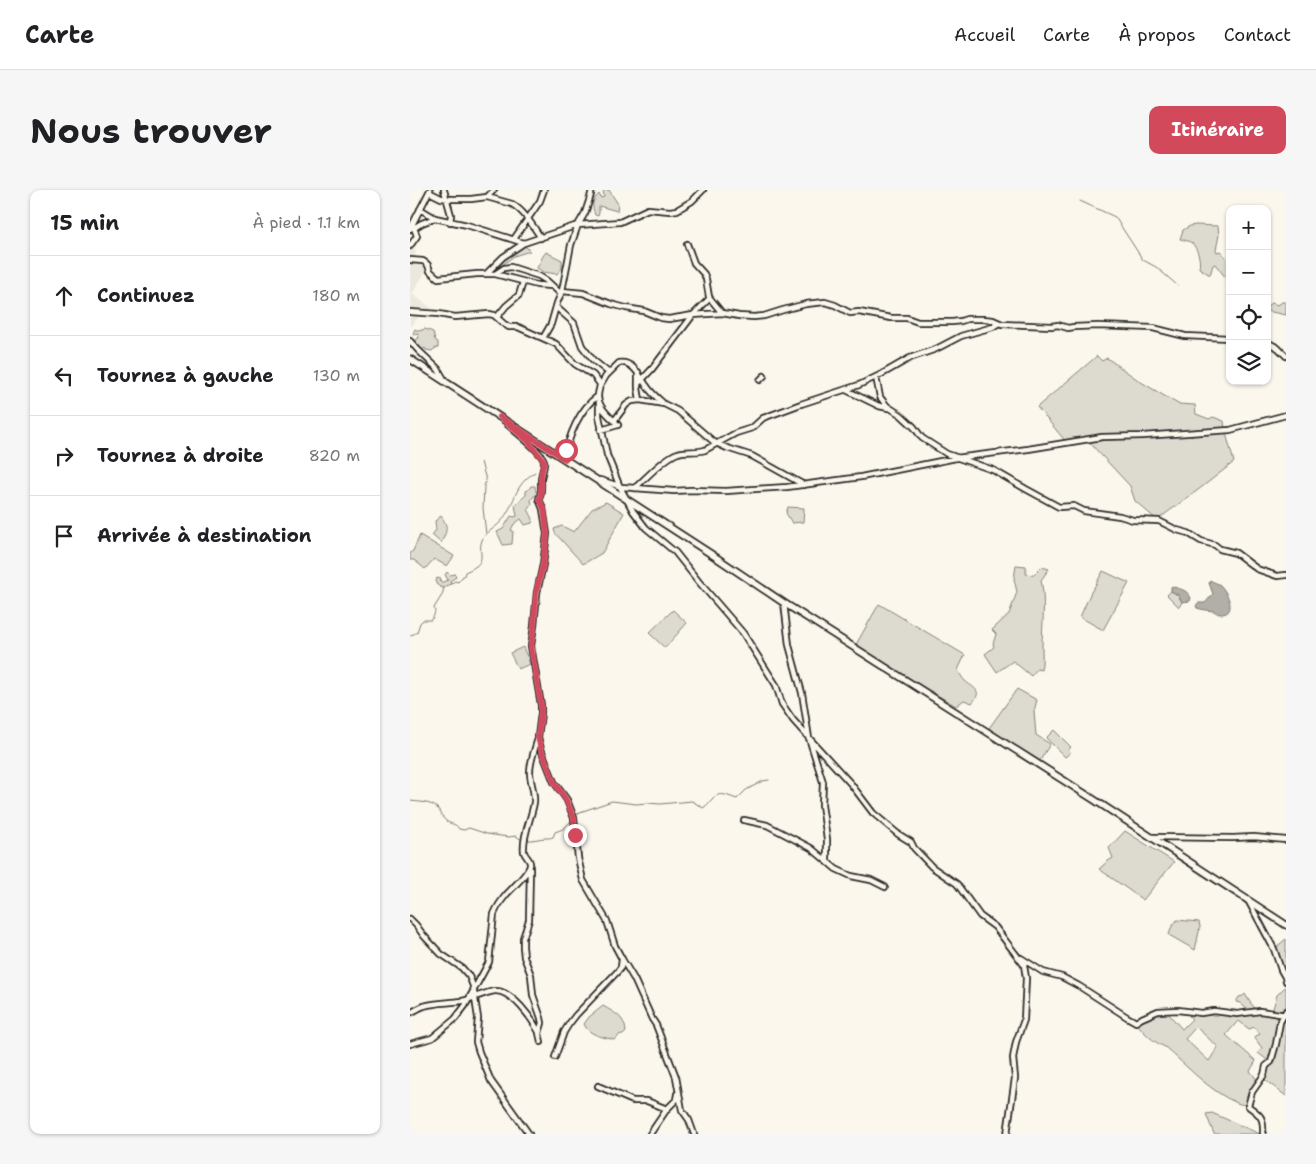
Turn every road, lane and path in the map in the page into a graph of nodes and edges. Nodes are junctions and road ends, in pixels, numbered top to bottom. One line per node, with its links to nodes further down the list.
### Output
1 (444, 190): 8 (street)
2 (494, 190): 7 (street)
3 (544, 190): 11 (street)
4 (592, 190): 13 (street)
5 (703, 190): 13 (street)
6 (430, 191): 8 (street); 9 (street)
7 (487, 197): 8 (street); 11 (street)
8 (447, 199): 12 (street)
9 (420, 209): 10 (street); 14 (street)
10 (434, 218): 12 (street); 14 (street)
11 (527, 219): 15 (street); 16 (street)
12 (450, 222): 16 (street)
13 (578, 225): 15 (street); 25 (street)
14 (412, 227): 19 (street)
15 (541, 238): 17 (street)
16 (514, 239): 17 (street)
17 (524, 243): 21 (street)
18 (687, 244): 26 (street)
19 (410, 246)
20 (410, 260): 21 (street)
21 (487, 273): 22 (street)
22 (495, 274): 23 (street); 24 (street)
23 (522, 282): 24 (street); 31 (street)
24 (552, 286): 25 (street)
25 (562, 293): 27 (street); 30 (street)
26 (710, 298): 29 (street); 30 (street)
27 (556, 307): 33 (street); 39 (street)
28 (410, 312): 31 (street)
29 (722, 314): 30 (street); 32 (street)
30 (693, 315): 40 (street)
31 (497, 317): 33 (street)
32 (999, 323): 34 (street); 42 (street)
33 (543, 338): 46 (street)
34 (1226, 338)
35 (410, 340): 44 (street)
36 (1271, 344): 37 (street)
37 (1286, 356)
38 (410, 359): 44 (main road)
39 (609, 373): 40 (street); 46 (street)
40 (640, 375): 45 (street); 45 (street); 51 (street)
41 (764, 376): 43 (street)
42 (876, 377): 47 (street); 52 (street)
43 (760, 380)
44 (446, 382): 54 (main road)
45 (638, 384): 49 (street)
46 (600, 386): 48 (street)
47 (846, 390): 52 (street); 57 (street)
48 (598, 396): 50 (street); 59 (street)
49 (640, 400): 51 (street); 55 (street)
50 (599, 402): 55 (street); 56 (street)
51 (664, 404): 57 (street)
52 (891, 408): 58 (street)
53 (1286, 415): 58 (street)
54 (500, 417): 59 (main road); 67 (street)
55 (614, 421): 56 (street)
56 (601, 430): 62 (street)
57 (717, 444): 61 (street); 63 (street)
58 (956, 458): 61 (street); 65 (street)
59 (565, 459): 60 (main road)
60 (594, 478): 62 (street); 64 (main road)
61 (804, 485): 63 (street)
62 (620, 487): 63 (street); 64 (street)
63 (635, 488)
64 (626, 500): 66 (main road); 68 (street)
65 (1286, 575)
66 (784, 603): 68 (street); 70 (main road)
67 (538, 737): 73 (street); 79 (street)
68 (809, 738): 72 (street); 78 (street)
69 (744, 820): 72 (street)
70 (1151, 838): 71 (street); 75 (main road)
71 (1286, 840)
72 (827, 862): 74 (street)
73 (530, 867): 81 (street); 86 (street)
74 (885, 887)
75 (1248, 900): 77 (main road); 80 (street)
76 (411, 922): 81 (street)
77 (1286, 926)
78 (1017, 955): 85 (street); 96 (street)
79 (622, 960): 89 (street); 91 (street)
80 (1286, 981)
81 (474, 990): 82 (street); 83 (street)
82 (475, 997): 83 (street); 86 (street); 93 (street)
83 (469, 999): 84 (street); 88 (street)
84 (410, 1013)
85 (1285, 1014): 97 (street)
86 (539, 1033): 87 (street)
87 (541, 1042)
88 (410, 1044)
89 (555, 1057)
90 (598, 1086): 92 (street)
91 (678, 1089): 92 (street); 95 (street)
92 (667, 1109): 94 (street)
93 (529, 1134)
94 (650, 1134)
95 (694, 1134)
96 (1007, 1134)
97 (1263, 1134)

